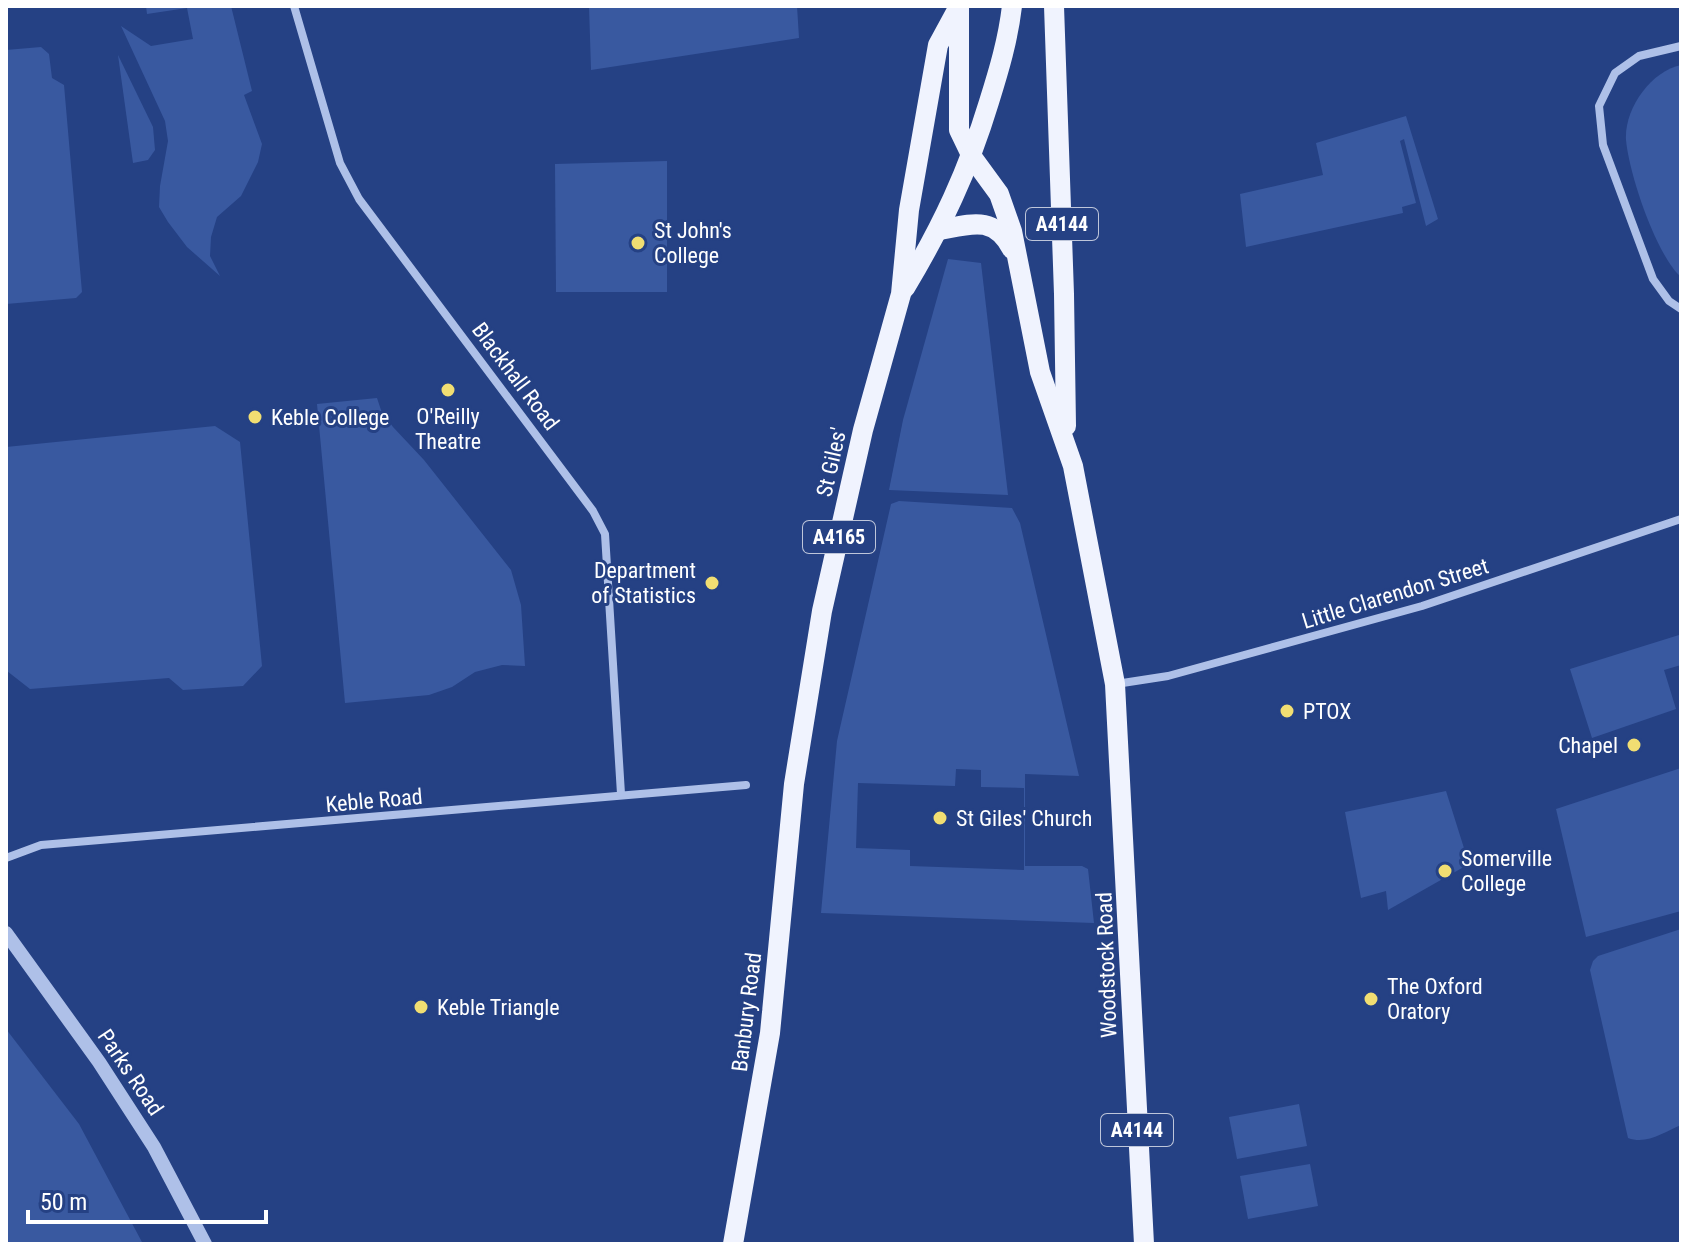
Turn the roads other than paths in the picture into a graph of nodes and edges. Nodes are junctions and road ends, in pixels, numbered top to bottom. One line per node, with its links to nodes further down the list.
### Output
1 (294, 6): 16 (street, Blackhall Road)
2 (959, 6): 6 (main road, St Giles' / A4144); 9 (main road, St Giles' / A4165)
3 (1012, 6): 6 (main road, St Giles')
4 (1054, 6): 11 (main road, St Giles' / A4144)
5 (1681, 46): 10 (street)
6 (972, 157): 7 (main road, St Giles'); 8 (main road, St Giles' / A4144)
7 (940, 230): 8 (main road, A4144); 9 (main road, St Giles' / A4165)
8 (1020, 265): 11 (main road, St Giles' / A4144)
9 (901, 294): 14 (main road, St Giles' / A4165)
10 (1681, 309)
11 (1066, 442): 13 (main road, St Giles' / A4144)
12 (1681, 519): 13 (street, Little Clarendon Street)
13 (1115, 684): 21 (main road, Woodstock Road / A4144)
14 (794, 784): 20 (main road, Banbury Road / A4165)
15 (746, 785): 16 (street, Keble Road)
16 (621, 794): 17 (street, Keble Road)
17 (6, 858)
18 (6, 933): 19 (street, Parks Road)
19 (205, 1244)
20 (733, 1244)
21 (1144, 1244)

